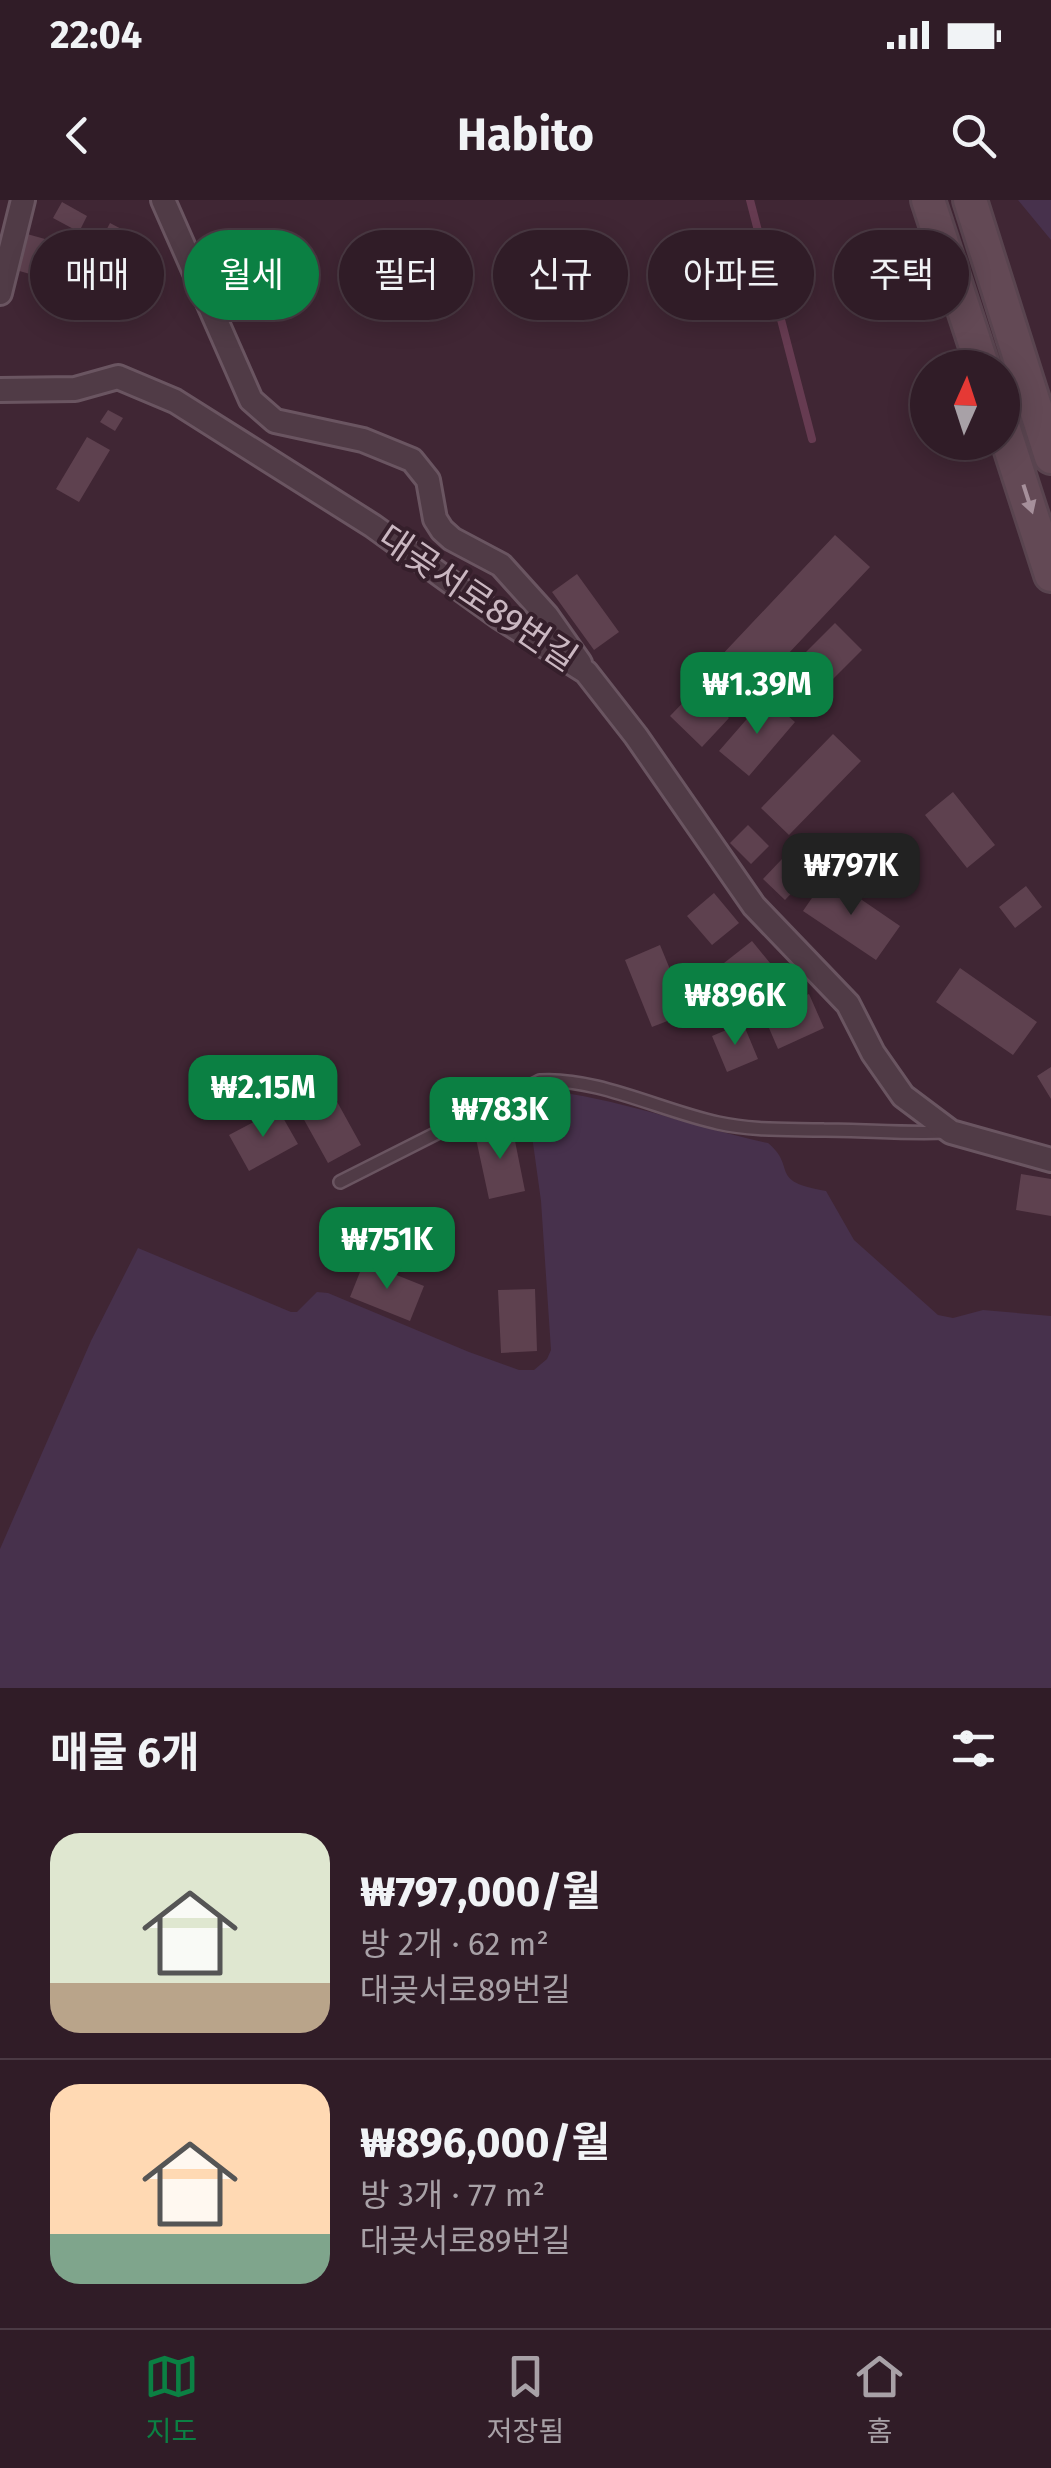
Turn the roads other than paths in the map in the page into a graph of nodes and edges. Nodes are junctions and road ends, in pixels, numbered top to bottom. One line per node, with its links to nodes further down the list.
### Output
1 (24, 200): 5 (street)
2 (163, 200): 11 (street)
3 (928, 200): 6 (main road)
4 (970, 200): 8 (main road)
5 (0, 294)
6 (977, 350)
7 (0, 390): 11 (street, 대곶서로89번길)
8 (1051, 457)
9 (1014, 460): 10 (main road, one-way to 10)
10 (1051, 576)
11 (586, 672): 12 (street, 대곶서로89번길)
12 (951, 1132): 13 (street, 대곶서로89번길); 14 (lane, 대곶서로89번길)
13 (1051, 1160)
14 (340, 1182)

